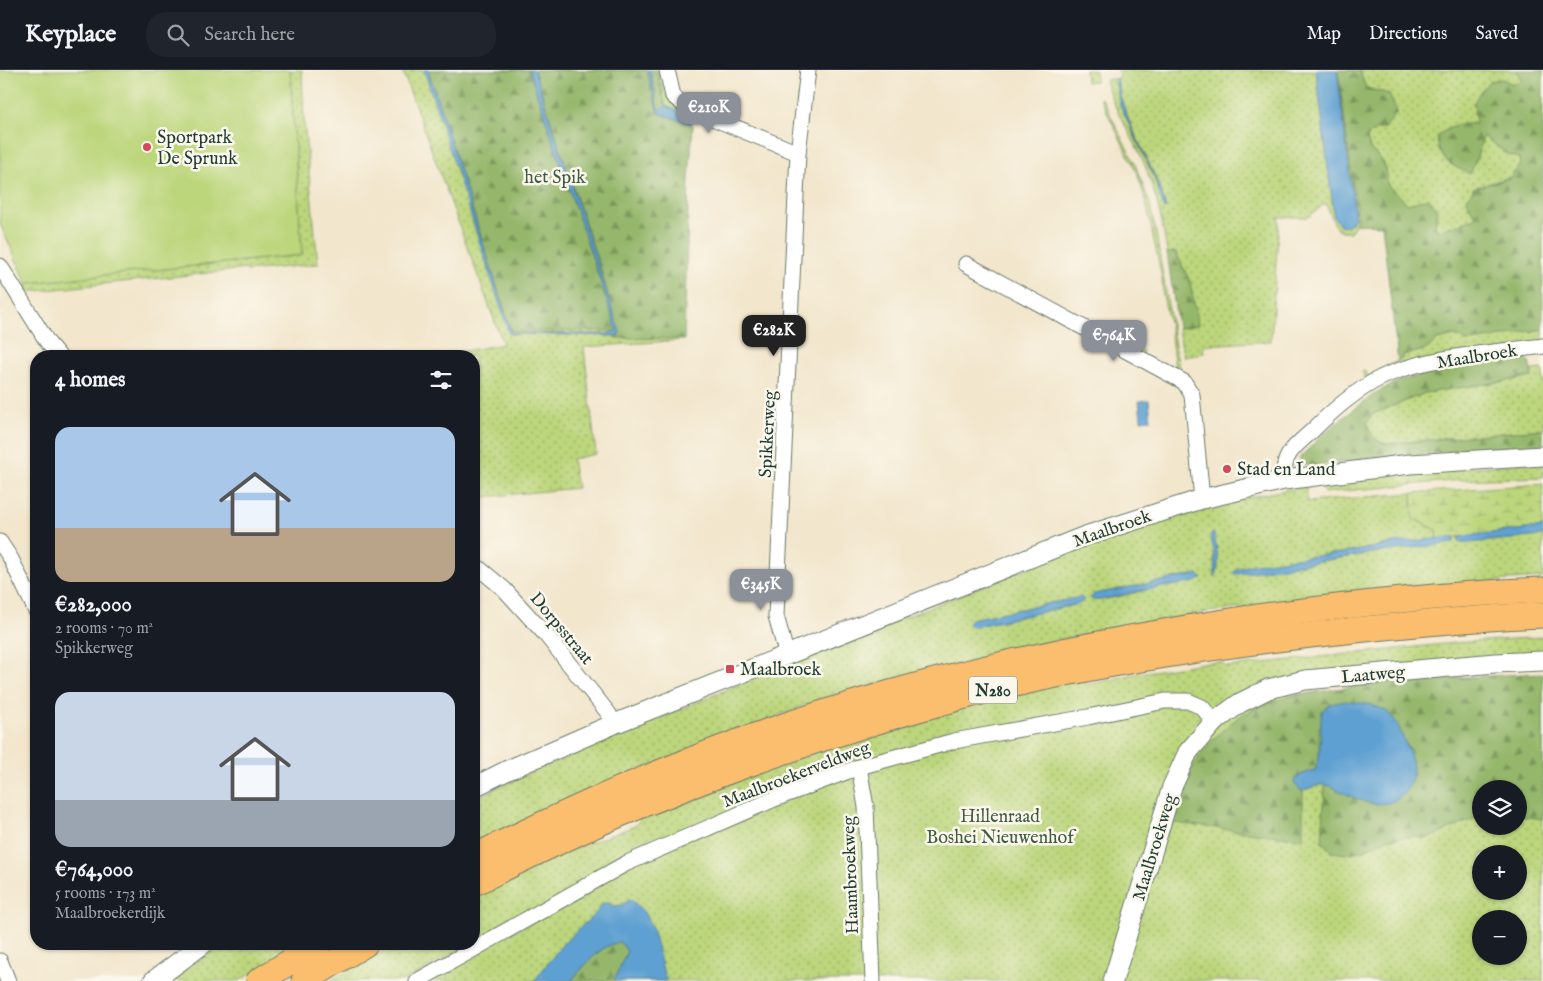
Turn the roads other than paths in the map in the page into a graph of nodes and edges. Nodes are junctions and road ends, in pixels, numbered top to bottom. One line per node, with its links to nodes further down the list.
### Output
1 (666, 70): 3 (street)
2 (808, 70): 3 (street, Spikkerweg)
3 (798, 153): 16 (street, Spikkerweg)
4 (966, 264): 10 (street)
5 (0, 266): 7 (street)
6 (1543, 346): 9 (street, Maalbroek)
7 (54, 350)
8 (1543, 456): 9 (street, Maalbroek)
9 (1284, 480): 10 (street, Maalbroek)
10 (1202, 498): 16 (street, Maalbroek)
11 (0, 542): 14 (street)
12 (480, 569): 19 (street, Dorpsstraat)
13 (1543, 590): 22 (highway, N280)
14 (30, 599)
15 (1543, 615): 23 (highway, N280)
16 (786, 656): 19 (street, Maalbroek)
17 (1543, 661): 18 (street, Laatweg)
18 (1214, 722): 20 (street, Maalbroekerveldweg); 36 (street, Maalbroekweg)
19 (614, 724): 21 (street, Maalbroek)
20 (859, 767): 24 (street, Maalbroekerveldweg); 35 (street, Haambroekweg)
21 (480, 784)
22 (480, 854)
23 (480, 880)
24 (480, 946)
25 (195, 950): 31 (street)
26 (309, 950): 32 (highway)
27 (355, 950): 33 (highway)
28 (472, 950): 34 (street, Maalbroekerveldweg)
29 (0, 961): 30 (street)
30 (8, 981)
31 (153, 981)
32 (259, 981)
33 (304, 981)
34 (417, 981)
35 (873, 981)
36 (1113, 981)

